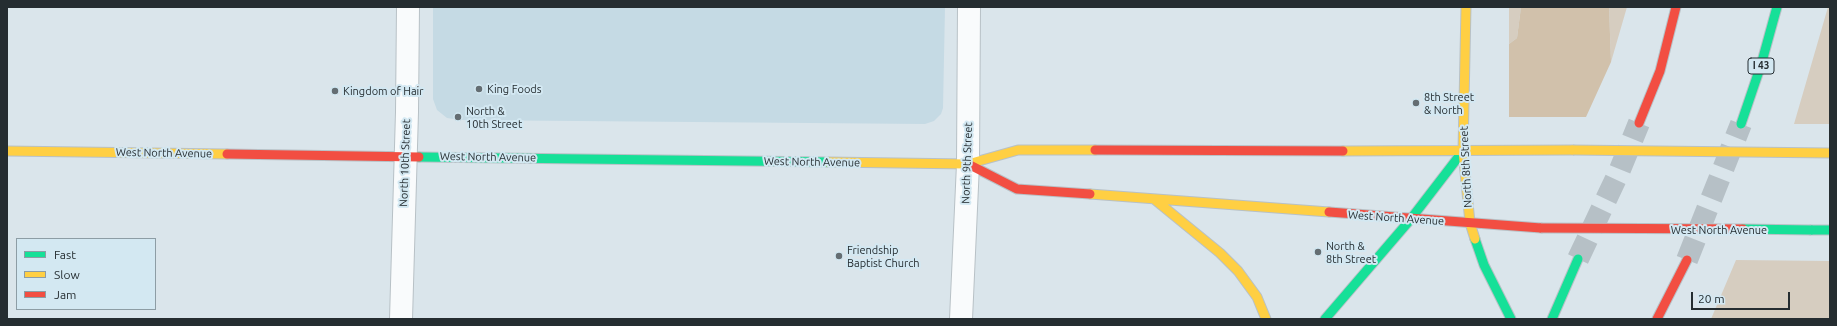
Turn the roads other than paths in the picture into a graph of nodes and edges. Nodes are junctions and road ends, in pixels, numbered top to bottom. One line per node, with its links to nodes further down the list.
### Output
1 (408, 7): 11 (street, North 10th Street)
2 (969, 7): 12 (street, North 9th Street)
3 (1466, 7): 9 (main road, North 8th Street)
4 (1676, 7): 6 (main road)
5 (1777, 7): 7 (main road, I 43)
6 (1639, 123)
7 (1741, 124)
8 (7, 151): 11 (main road, West North Avenue)
9 (1463, 151): 10 (main road, West North Avenue, bridge); 12 (main road, West North Avenue); 14 (main road); 15 (main road, North 8th Street)
10 (1830, 153)
11 (406, 156): 12 (main road, West North Avenue); 19 (street, North 10th Street)
12 (968, 164): 13 (main road, West North Avenue); 20 (street, North 9th Street)
13 (1154, 199): 14 (main road, West North Avenue); 21 (main road)
14 (1410, 220): 15 (main road, West North Avenue); 22 (main road)
15 (1470, 224): 16 (main road, West North Avenue, bridge); 23 (main road, North 8th Street)
16 (1830, 230)
17 (1578, 259): 24 (main road)
18 (1687, 260): 25 (main road)
19 (401, 319)
20 (961, 319)
21 (1266, 319)
22 (1325, 319)
23 (1511, 319)
24 (1552, 319)
25 (1657, 319)

